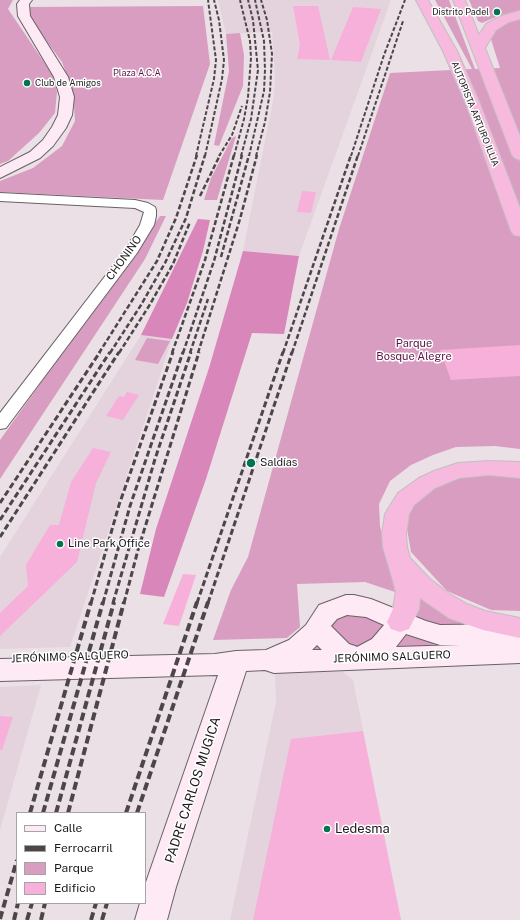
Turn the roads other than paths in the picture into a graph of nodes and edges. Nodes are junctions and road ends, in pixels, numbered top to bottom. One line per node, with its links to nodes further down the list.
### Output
1 (26, 0): 7 (street)
2 (422, 0): 9 (highway, AUTOPISTA ARTURO ILLIA)
3 (459, 0): 5 (highway)
4 (520, 14): 5 (highway)
5 (479, 52): 6 (highway)
6 (520, 155)
7 (0, 173)
8 (0, 197): 10 (street, CHONINO)
9 (520, 231)
10 (0, 424)
11 (520, 470): 12 (highway)
12 (399, 559): 13 (highway); 15 (highway)
13 (400, 622): 14 (street, JERÓNIMO SALGUERO); 16 (street, JERÓNIMO SALGUERO); 18 (street)
14 (318, 626): 18 (street); 20 (street, JERÓNIMO SALGUERO)
15 (520, 628)
16 (520, 634)
17 (520, 653): 18 (street, JERÓNIMO SALGUERO)
18 (358, 658): 20 (street, JERÓNIMO SALGUERO)
19 (0, 659): 21 (street, JERÓNIMO SALGUERO)
20 (265, 660): 21 (street, JERÓNIMO SALGUERO)
21 (236, 661): 22 (street, JERÓNIMO SALGUERO); 23 (street, PADRE CARLOS MUGICA)
22 (0, 670)
23 (151, 920)

